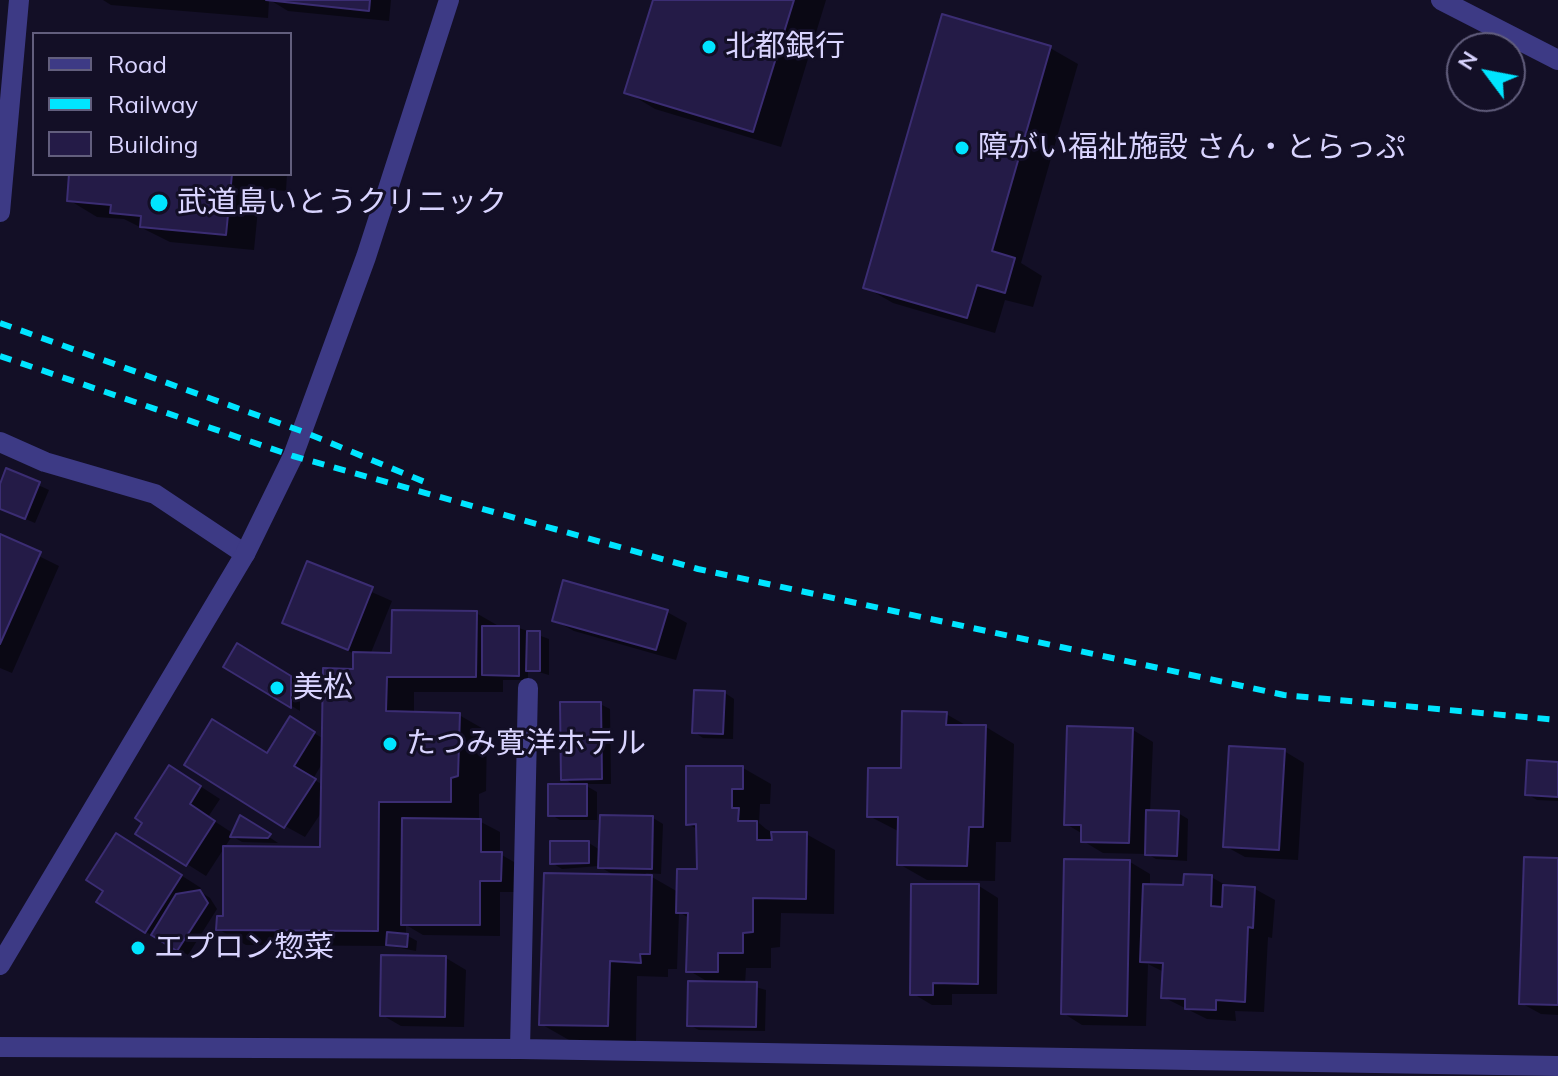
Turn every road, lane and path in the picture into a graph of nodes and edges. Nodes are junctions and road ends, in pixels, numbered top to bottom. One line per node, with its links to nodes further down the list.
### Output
1 (19, 0): 5 (street)
2 (449, 0): 7 (street)
3 (1441, 0): 4 (street)
4 (1558, 60)
5 (0, 212)
6 (0, 442): 7 (street)
7 (245, 554): 9 (street)
8 (528, 688): 11 (street)
9 (0, 965)
10 (0, 1047): 11 (street)
11 (520, 1049): 12 (street)
12 (993, 1058): 13 (street); 14 (street)
13 (1558, 1066)
14 (981, 1076)

